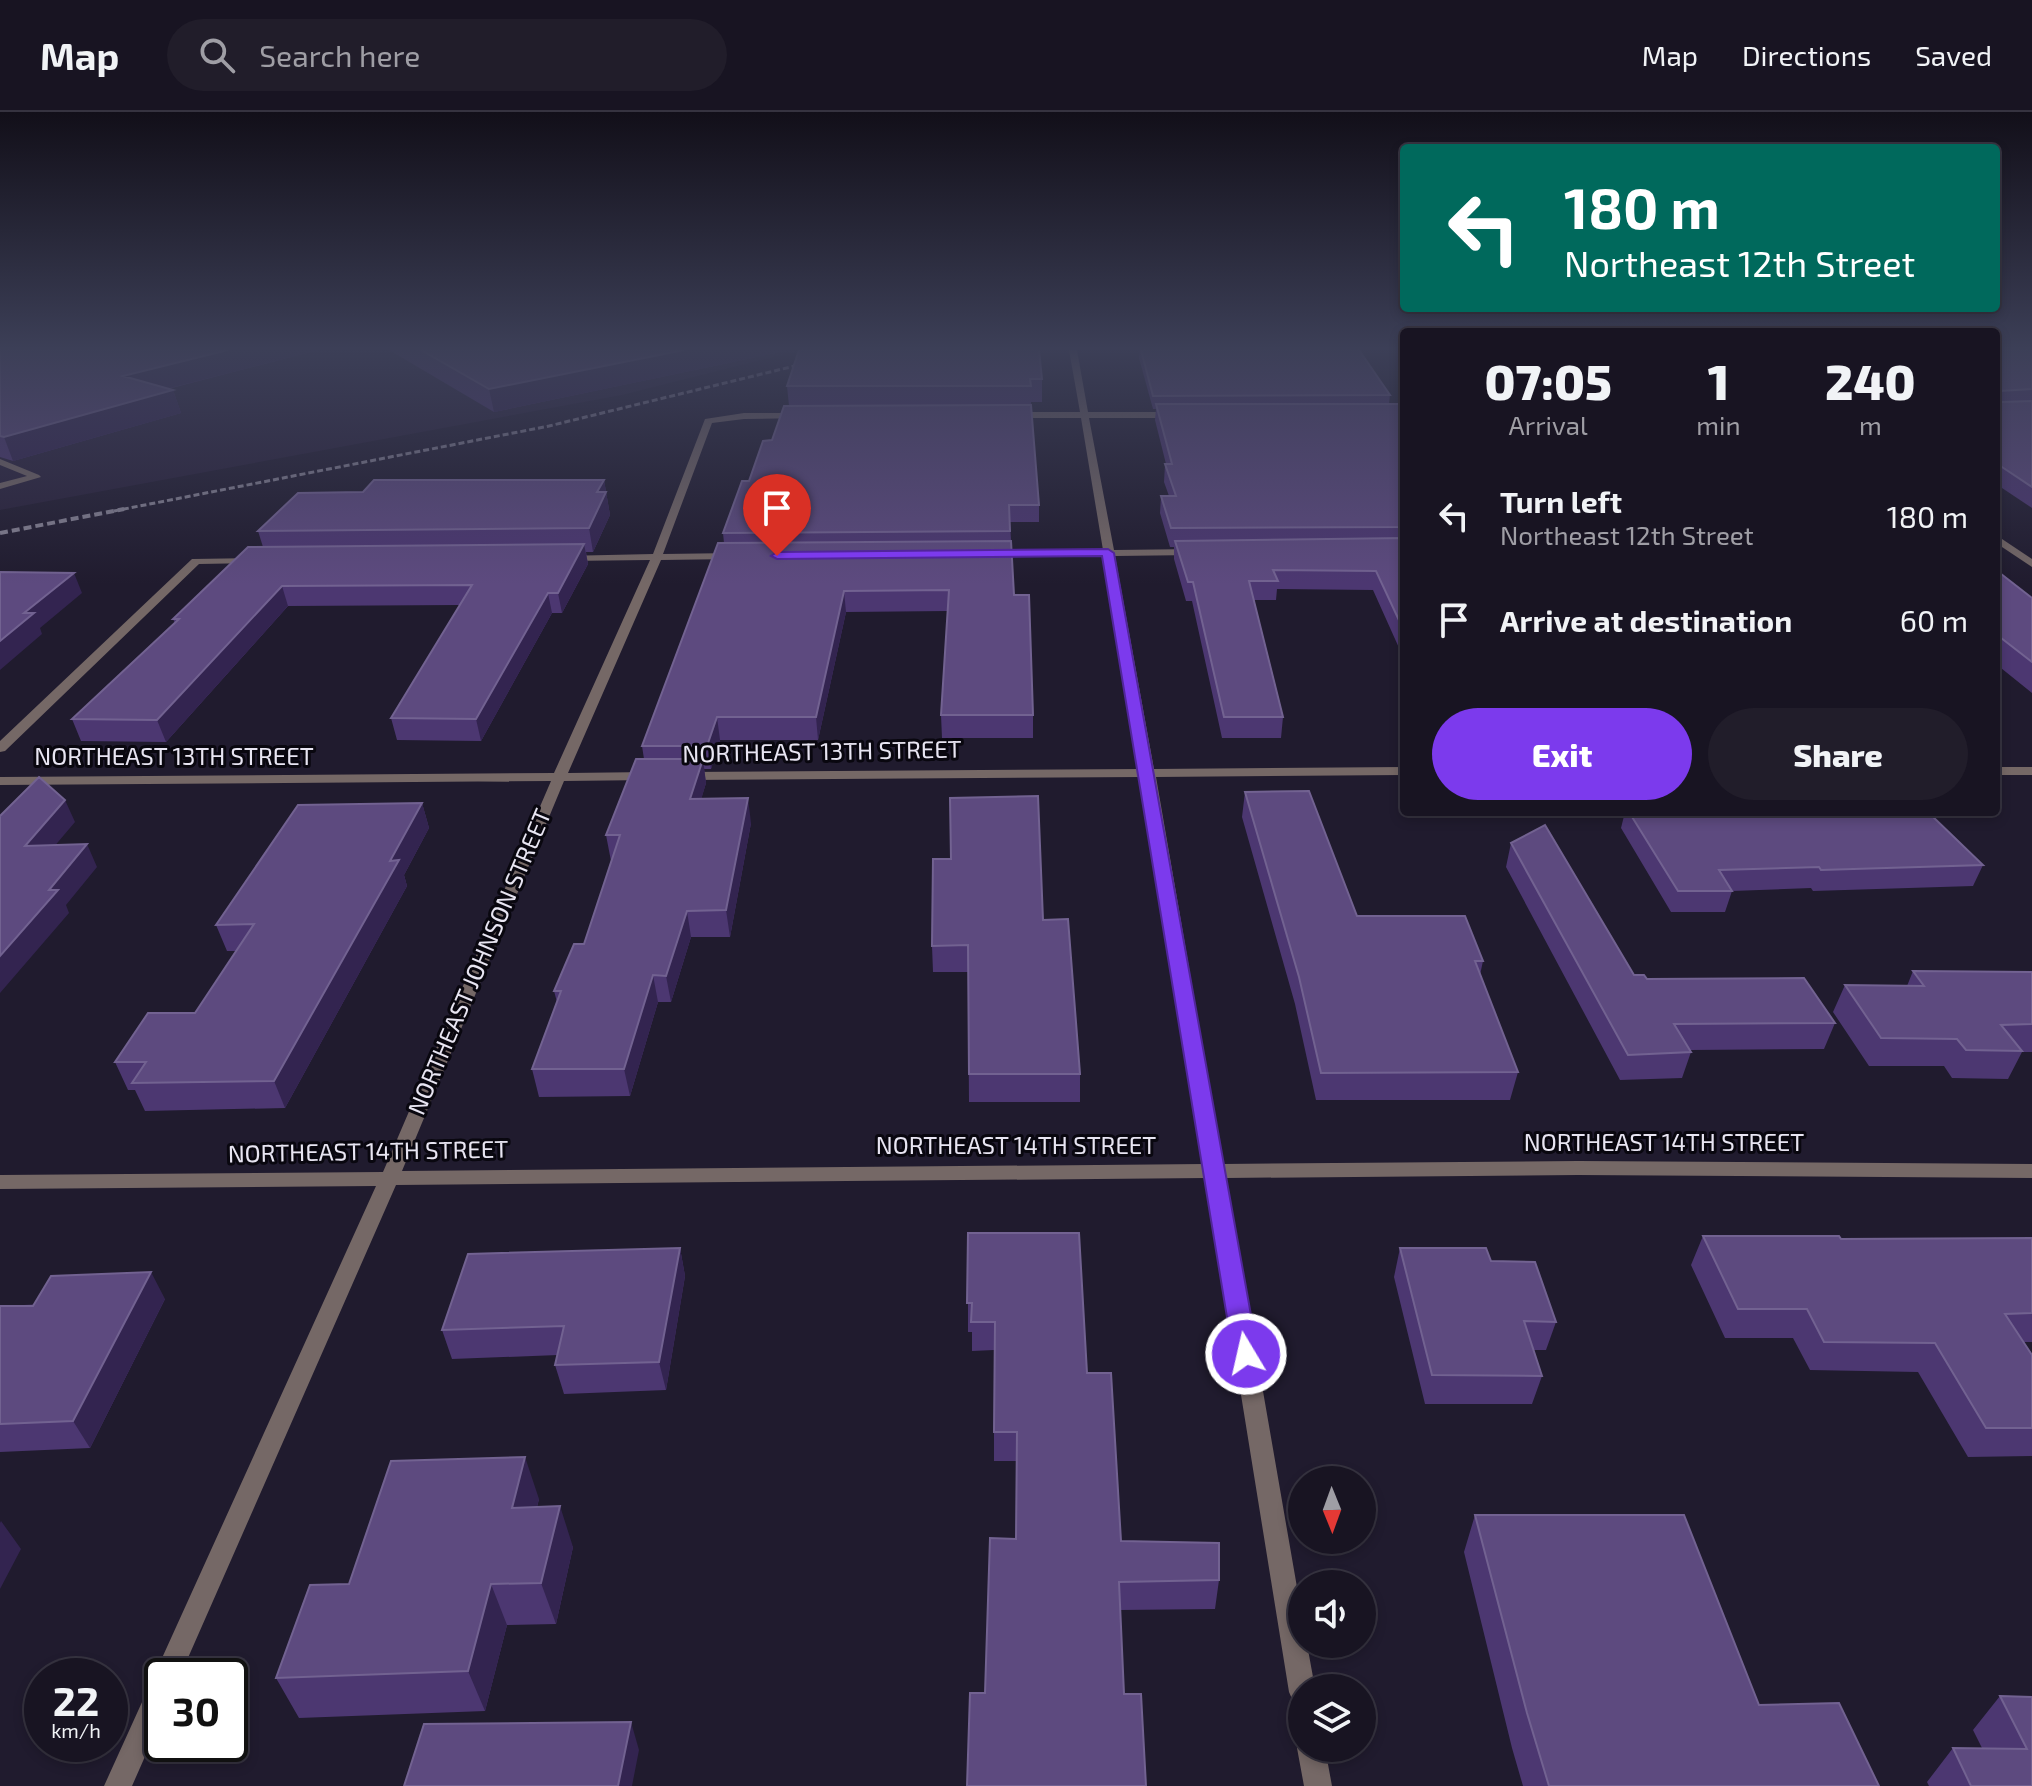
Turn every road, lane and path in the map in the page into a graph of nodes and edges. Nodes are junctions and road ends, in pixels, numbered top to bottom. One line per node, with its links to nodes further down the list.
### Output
1 (705, 428): 13 (street, NORTHEAST JOHNSON STREET)
2 (1087, 428): 10 (street)
3 (0, 462): 4 (street)
4 (0, 486)
5 (2000, 541): 7 (street)
6 (2000, 549): 7 (street)
7 (2012, 549): 8 (street); 16 (street)
8 (2032, 549)
9 (1201, 552): 10 (street)
10 (1108, 553): 11 (street); 18 (street)
11 (983, 554)
12 (750, 556): 13 (street)
13 (657, 557): 14 (street); 22 (street, NORTHEAST JOHNSON STREET)
14 (546, 558)
15 (275, 560): 17 (street)
16 (2032, 564)
17 (0, 748)
18 (1148, 771): 19 (street, NORTHEAST 13TH STREET); 22 (street, NORTHEAST 13TH STREET); 24 (street)
19 (1400, 771)
20 (2000, 771): 21 (street)
21 (2032, 771)
22 (559, 777): 23 (street, NORTHEAST 13TH STREET); 26 (street, NORTHEAST JOHNSON STREET)
23 (0, 781)
24 (1215, 1170): 25 (street, NORTHEAST 14TH STREET); 26 (street, NORTHEAST 14TH STREET); 29 (street)
25 (2032, 1171)
26 (390, 1177): 27 (street, NORTHEAST 14TH STREET); 28 (street, NORTHEAST JOHNSON STREET)
27 (0, 1182)
28 (175, 1658)
29 (1299, 1674)
30 (144, 1728): 32 (street)
31 (1314, 1762): 33 (street)
32 (118, 1786)
33 (1318, 1786)

